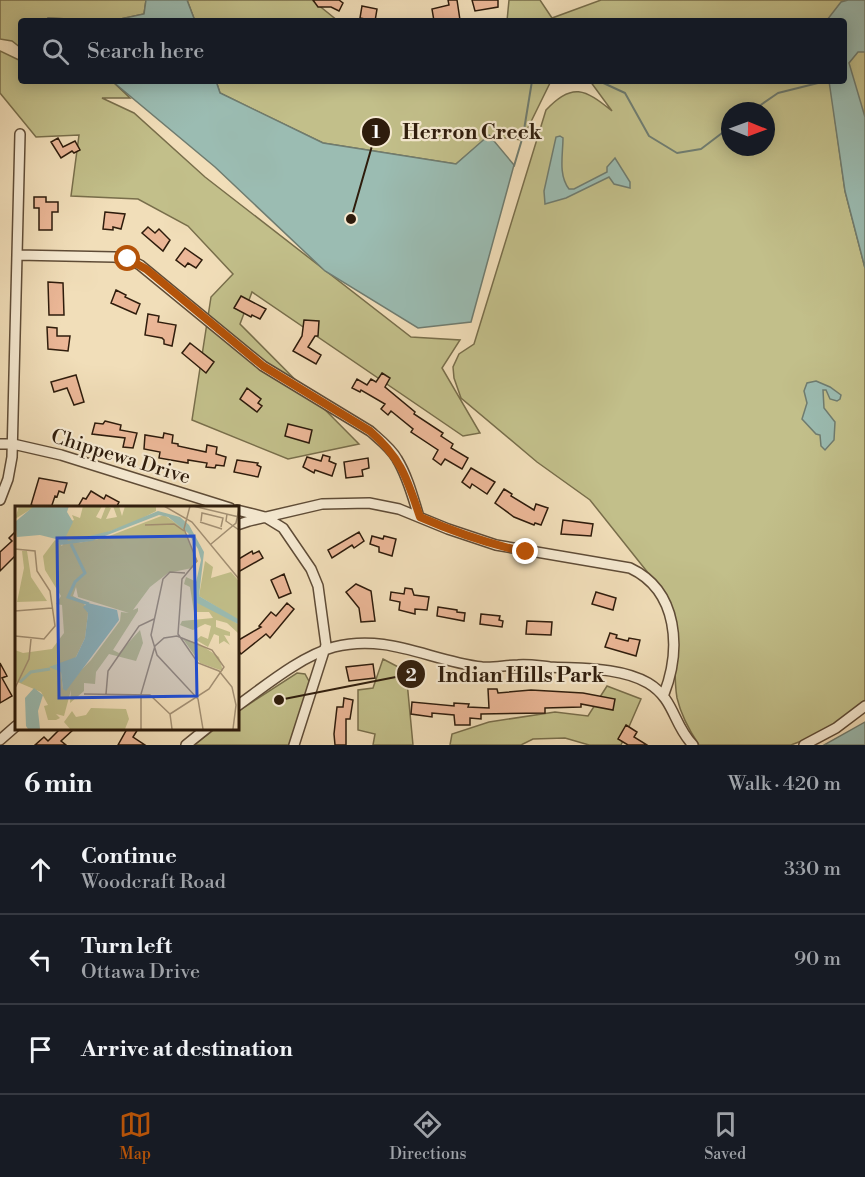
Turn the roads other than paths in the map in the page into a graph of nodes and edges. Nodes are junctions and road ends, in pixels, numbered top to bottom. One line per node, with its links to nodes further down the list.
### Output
1 (20, 134): 2 (street)
2 (17, 255): 4 (street); 9 (street)
3 (0, 444): 4 (street, Chippewa Drive)
4 (13, 444): 5 (street); 6 (street, Chippewa Drive)
5 (0, 500)
6 (222, 506)
7 (238, 510): 8 (street)
8 (265, 517): 9 (street); 10 (street); 11 (street)
9 (420, 517): 12 (street)
10 (238, 525)
11 (325, 650): 12 (street); 13 (street); 19 (street)
12 (664, 694): 20 (street)
13 (238, 705)
14 (865, 706): 21 (street)
15 (15, 727): 17 (street)
16 (206, 730): 18 (street)
17 (0, 740)
18 (186, 745)
19 (294, 745)
20 (693, 745)
21 (804, 745)

